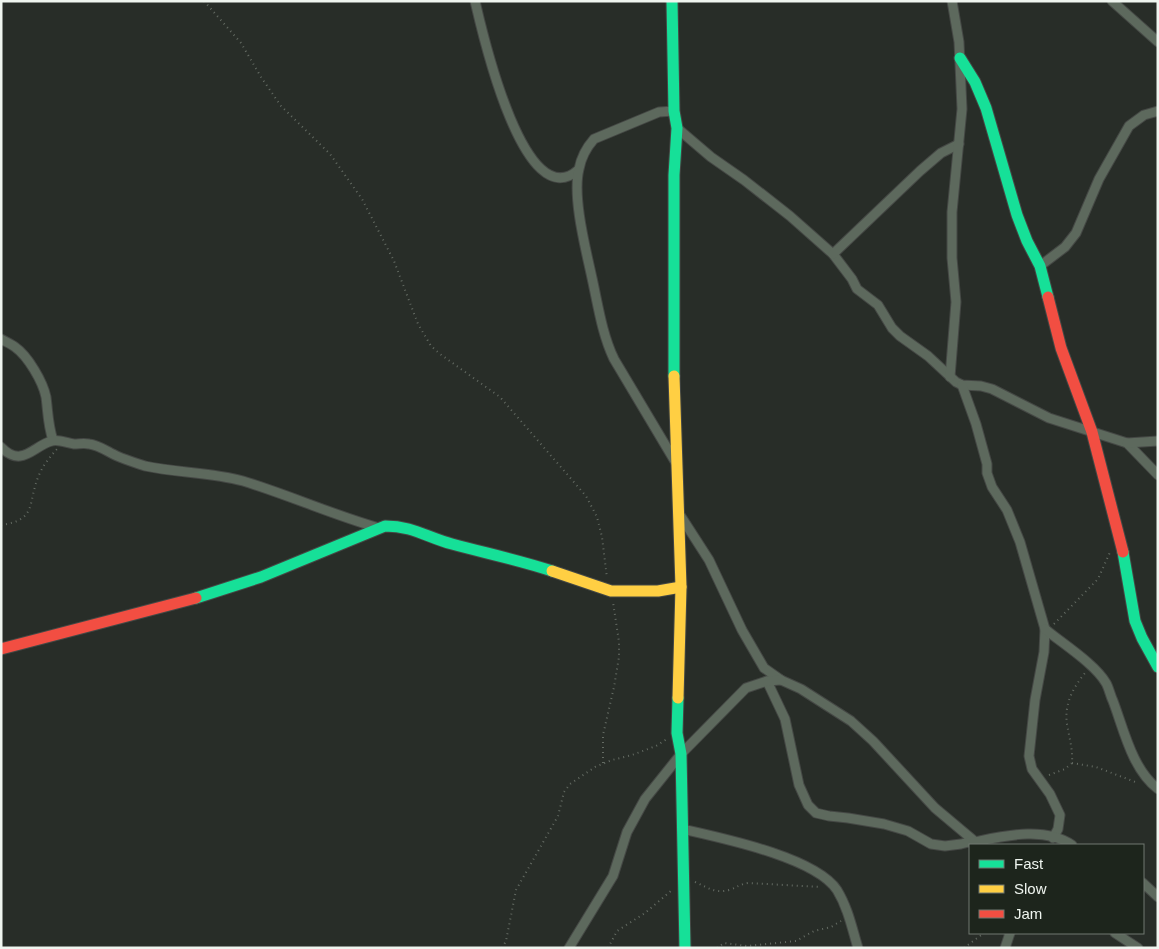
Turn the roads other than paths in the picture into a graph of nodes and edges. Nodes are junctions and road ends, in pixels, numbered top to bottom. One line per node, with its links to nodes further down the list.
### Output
1 (475, 1): 11 (street)
2 (672, 1): 7 (street)
3 (952, 1): 6 (street)
4 (1112, 1): 5 (street)
5 (1158, 42)
6 (960, 58): 10 (street); 13 (street)
7 (674, 111): 9 (street); 11 (street)
8 (1158, 111): 13 (street)
9 (677, 128): 12 (street); 22 (street)
10 (959, 144): 12 (street); 15 (street)
11 (578, 170): 22 (street)
12 (833, 254): 15 (street)
13 (1040, 266): 17 (street)
14 (1, 339): 18 (street)
15 (950, 377): 16 (street)
16 (962, 385): 17 (street); 27 (street)
17 (1092, 432): 20 (street); 29 (street)
18 (53, 440): 21 (street); 25 (street)
19 (1158, 441): 20 (street)
20 (1127, 443): 23 (street)
21 (1, 447)
22 (678, 467): 24 (street)
23 (1158, 475)
24 (680, 514): 26 (street); 30 (street)
25 (379, 528): 26 (street); 28 (street)
26 (681, 587): 32 (street)
27 (1046, 630): 33 (street); 35 (street)
28 (1, 649)
29 (1158, 667)
30 (781, 680): 31 (street); 36 (street)
31 (767, 681): 32 (street); 36 (street)
32 (681, 754): 34 (street); 42 (street)
33 (1158, 789)
34 (682, 829): 43 (street); 44 (street)
35 (1053, 838): 36 (street); 37 (street)
36 (975, 843)
37 (1069, 844)
38 (1144, 884): 39 (street)
39 (1158, 897)
40 (1010, 934): 45 (street)
41 (1117, 934): 46 (street)
42 (569, 948)
43 (685, 948)
44 (858, 948)
45 (1005, 948)
46 (1138, 948)

